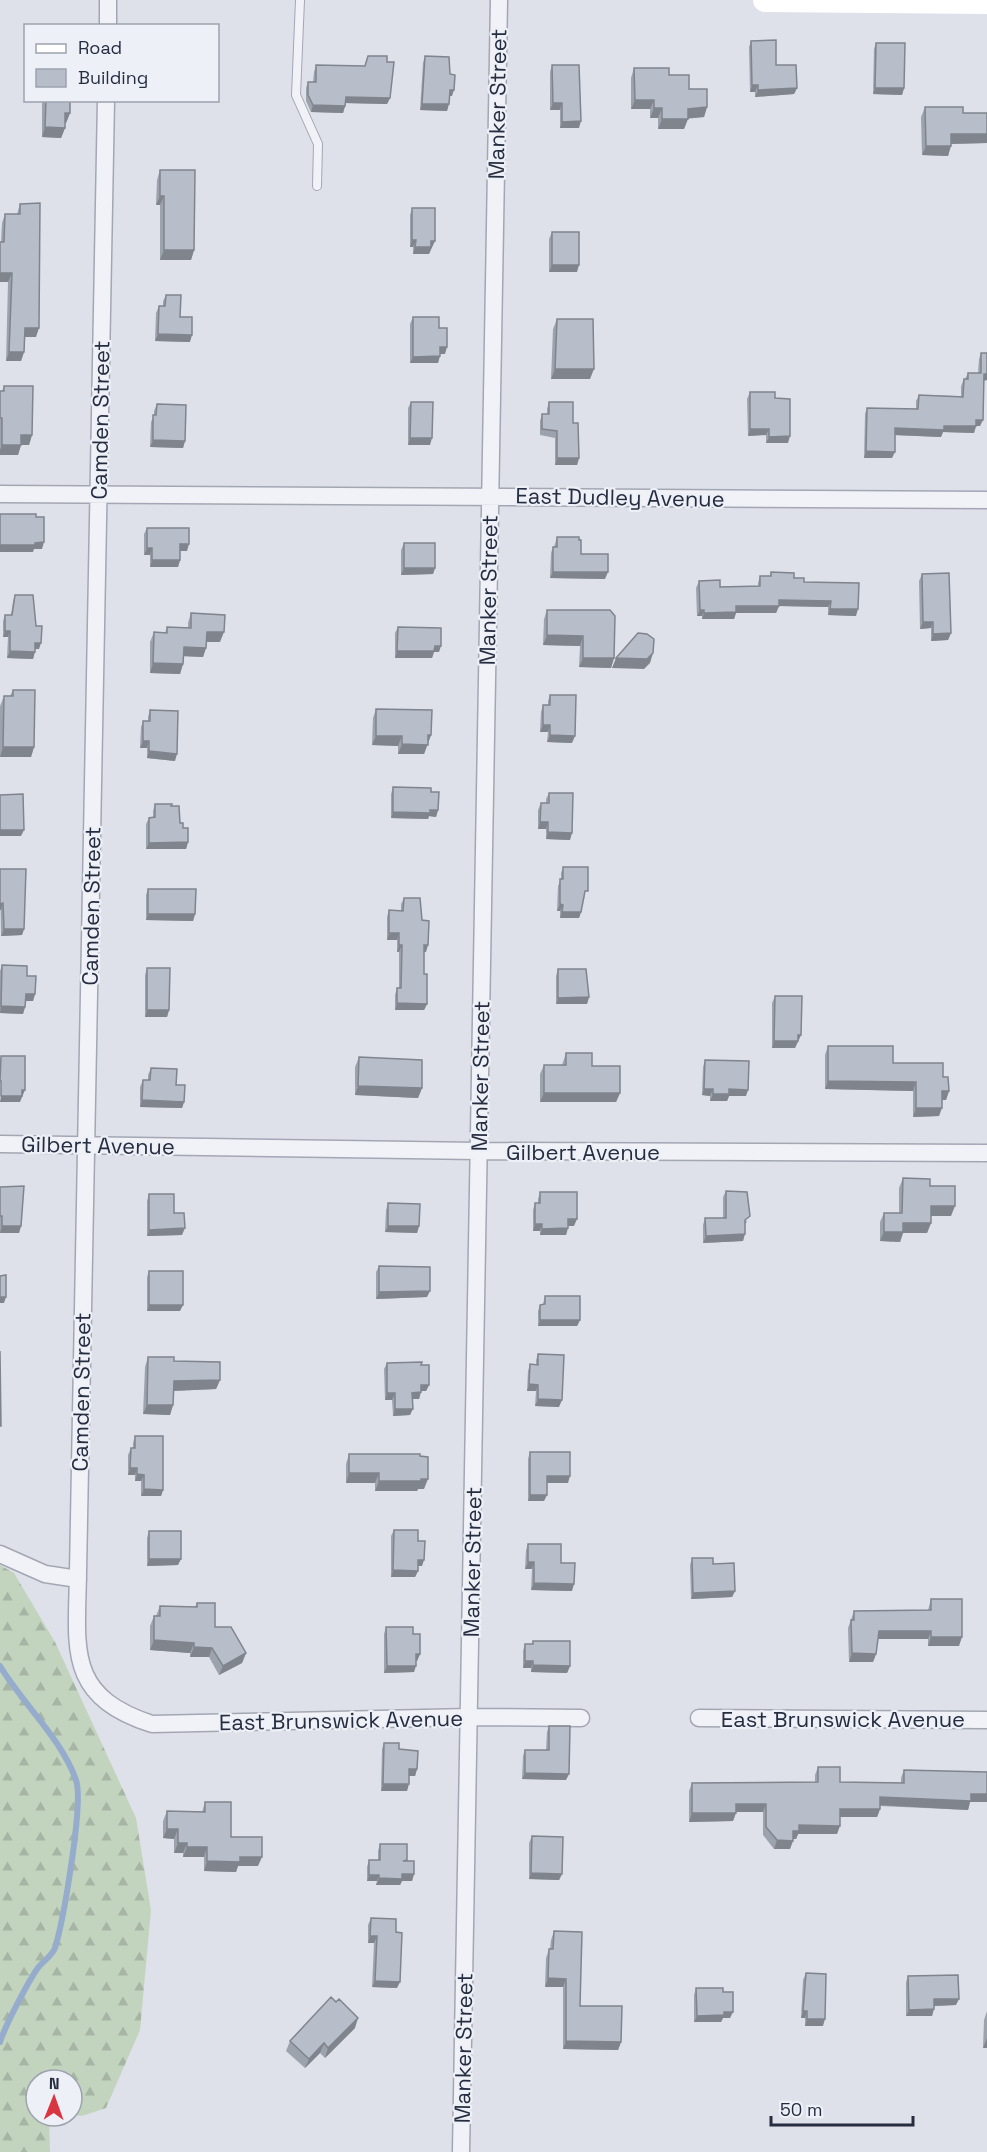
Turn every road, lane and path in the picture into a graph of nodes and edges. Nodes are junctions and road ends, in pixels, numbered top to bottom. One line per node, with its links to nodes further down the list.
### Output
1 (108, 0): 6 (street)
2 (300, 0): 8 (lane)
3 (499, 0): 11 (street, Manker Street)
4 (765, 0): 5 (street)
5 (987, 2)
6 (108, 24)
7 (106, 102): 10 (street, Camden Street)
8 (318, 186)
9 (0, 494): 10 (street, East Dudley Avenue)
10 (98, 494): 11 (street, East Dudley Avenue); 14 (street, Camden Street)
11 (490, 496): 12 (street, East Dudley Avenue); 15 (street, Manker Street)
12 (987, 500)
13 (0, 1144): 14 (street, Gilbert Avenue)
14 (86, 1144): 15 (street, Gilbert Avenue); 18 (street, Camden Street)
15 (478, 1151): 16 (street, Gilbert Avenue); 20 (street, Manker Street)
16 (987, 1153)
17 (0, 1554): 18 (street)
18 (78, 1579): 19 (street, Camden Street)
19 (107, 1702): 20 (street, East Brunswick Avenue)
20 (470, 1717): 21 (street, East Brunswick Avenue); 24 (street, Manker Street)
21 (581, 1718)
22 (699, 1718): 23 (street, East Brunswick Avenue)
23 (987, 1720)
24 (461, 2152)

